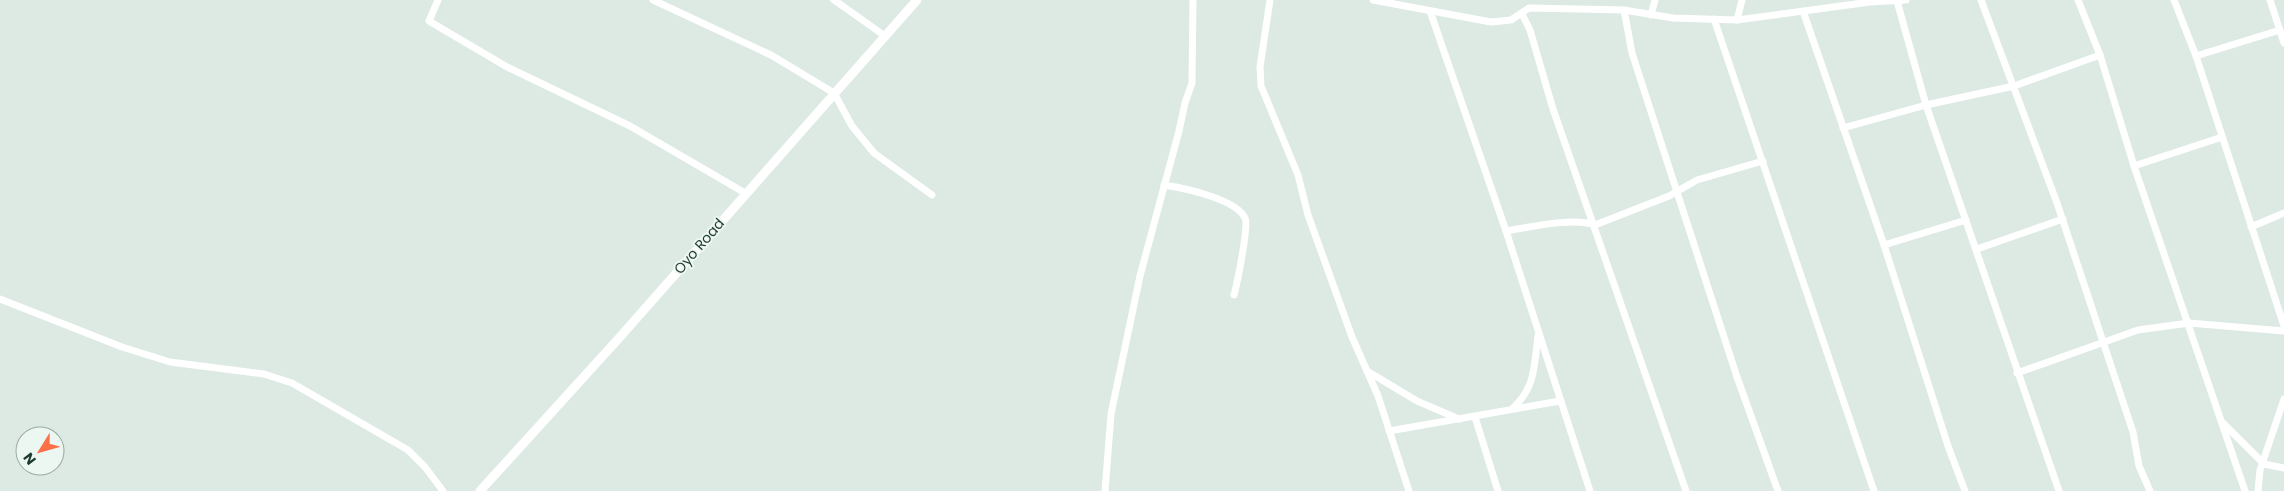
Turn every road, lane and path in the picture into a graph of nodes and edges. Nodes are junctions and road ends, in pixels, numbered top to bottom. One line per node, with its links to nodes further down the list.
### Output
1 (438, 0): 40 (street)
2 (653, 0): 32 (street)
3 (834, 0): 27 (street)
4 (916, 0): 27 (street, Oyo Road)
5 (1193, 0): 38 (street)
6 (1270, 0): 57 (street)
7 (1373, 0): 15 (street)
8 (1655, 0): 23 (street)
9 (1742, 0): 25 (street)
10 (1906, 0): 16 (street)
11 (1982, 0): 31 (street)
12 (2078, 0): 29 (street)
13 (2174, 0): 30 (street)
14 (2270, 0): 26 (street)
15 (1399, 2): 20 (street)
16 (1897, 2): 17 (street); 33 (street)
17 (1837, 3): 21 (street)
18 (1530, 4): 19 (street); 22 (street)
19 (1624, 10): 23 (street); 39 (street)
20 (1430, 11): 22 (street); 47 (street)
21 (1803, 11): 25 (street); 34 (street)
22 (1522, 14): 45 (street)
23 (1650, 15): 24 (street)
24 (1714, 19): 25 (street); 36 (street)
25 (1737, 20)
26 (2280, 30): 28 (street); 30 (street)
27 (885, 36): 32 (street, Oyo Road)
28 (2284, 43)
29 (2100, 55): 31 (street); 37 (street)
30 (2196, 56): 35 (street)
31 (2014, 86): 33 (street); 43 (street)
32 (834, 93): 40 (street, Oyo Road); 41 (street)
33 (1926, 105): 34 (street); 44 (street)
34 (1844, 128): 48 (street)
35 (2222, 137): 37 (street); 46 (street)
36 (1763, 160): 39 (street); 76 (street)
37 (2134, 166): 52 (street)
38 (1164, 185): 50 (street); 70 (street)
39 (1678, 189): 45 (street); 75 (street)
40 (745, 193): 69 (street, Oyo Road)
41 (932, 195)
42 (2284, 213): 46 (street)
43 (2063, 219): 49 (street); 56 (street)
44 (1966, 220): 48 (street); 49 (street)
45 (1595, 226): 47 (street); 74 (street)
46 (2251, 227): 53 (street)
47 (1506, 231): 55 (street)
48 (1884, 245): 77 (street)
49 (1977, 249): 58 (street)
50 (1234, 295)
51 (0, 298): 68 (street)
52 (2189, 323): 54 (street); 56 (street); 64 (street)
53 (2284, 326)
54 (2284, 331)
55 (1538, 333): 60 (street); 61 (street)
56 (2103, 342): 58 (street); 79 (street)
57 (1366, 370): 63 (street); 65 (street)
58 (2017, 373): 78 (street)
59 (2284, 399): 66 (street)
60 (1560, 401): 61 (street); 73 (street)
61 (1513, 408): 62 (street)
62 (1475, 417): 63 (street); 72 (street)
63 (1460, 419): 65 (street)
64 (2221, 421): 66 (street); 80 (street)
65 (1389, 431): 71 (street)
66 (2264, 464): 67 (street); 81 (street)
67 (2284, 468)
68 (443, 491)
69 (480, 491)
70 (1105, 491)
71 (1409, 491)
72 (1498, 491)
73 (1590, 491)
74 (1686, 491)
75 (1778, 491)
76 (1874, 491)
77 (1965, 491)
78 (2059, 491)
79 (2150, 491)
80 (2245, 491)
81 (2258, 491)

